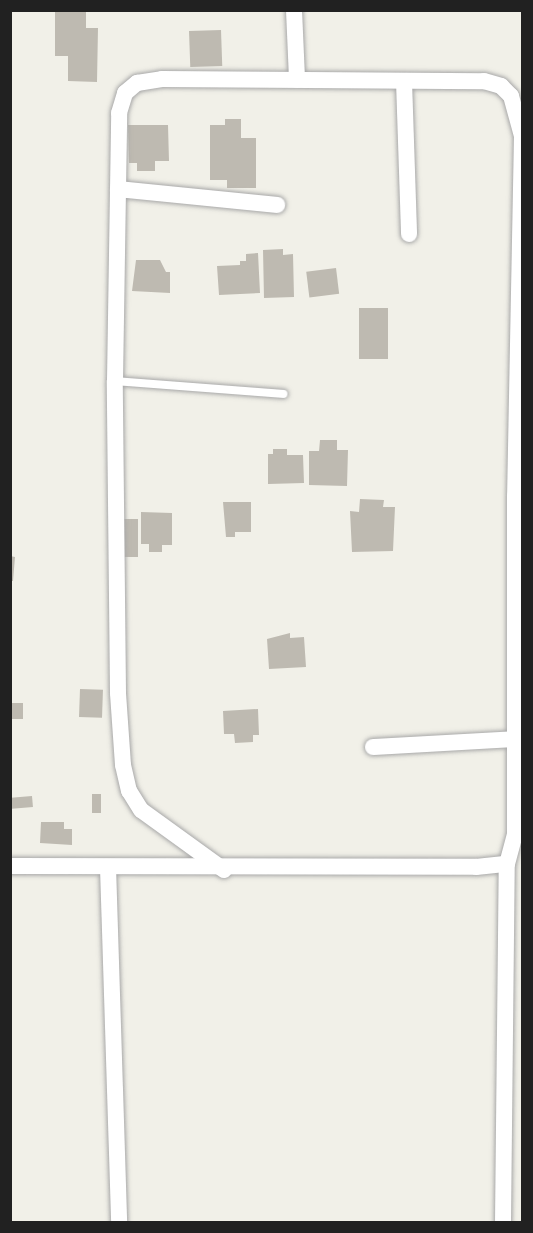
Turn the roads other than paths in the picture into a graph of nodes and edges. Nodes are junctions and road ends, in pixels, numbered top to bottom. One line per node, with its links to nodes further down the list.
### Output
1 (294, 10): 2 (street)
2 (297, 80): 3 (street); 4 (street)
3 (404, 81): 6 (street); 9 (street)
4 (118, 189): 5 (street); 7 (street)
5 (278, 205)
6 (409, 234)
7 (115, 381): 8 (lane); 15 (street)
8 (283, 394)
9 (515, 739): 10 (street); 11 (street)
10 (372, 747)
11 (519, 834): 12 (street)
12 (507, 864): 15 (street); 17 (street)
13 (10, 866): 14 (street)
14 (108, 867): 15 (street); 16 (street)
15 (224, 870)
16 (119, 1222)
17 (503, 1222)

